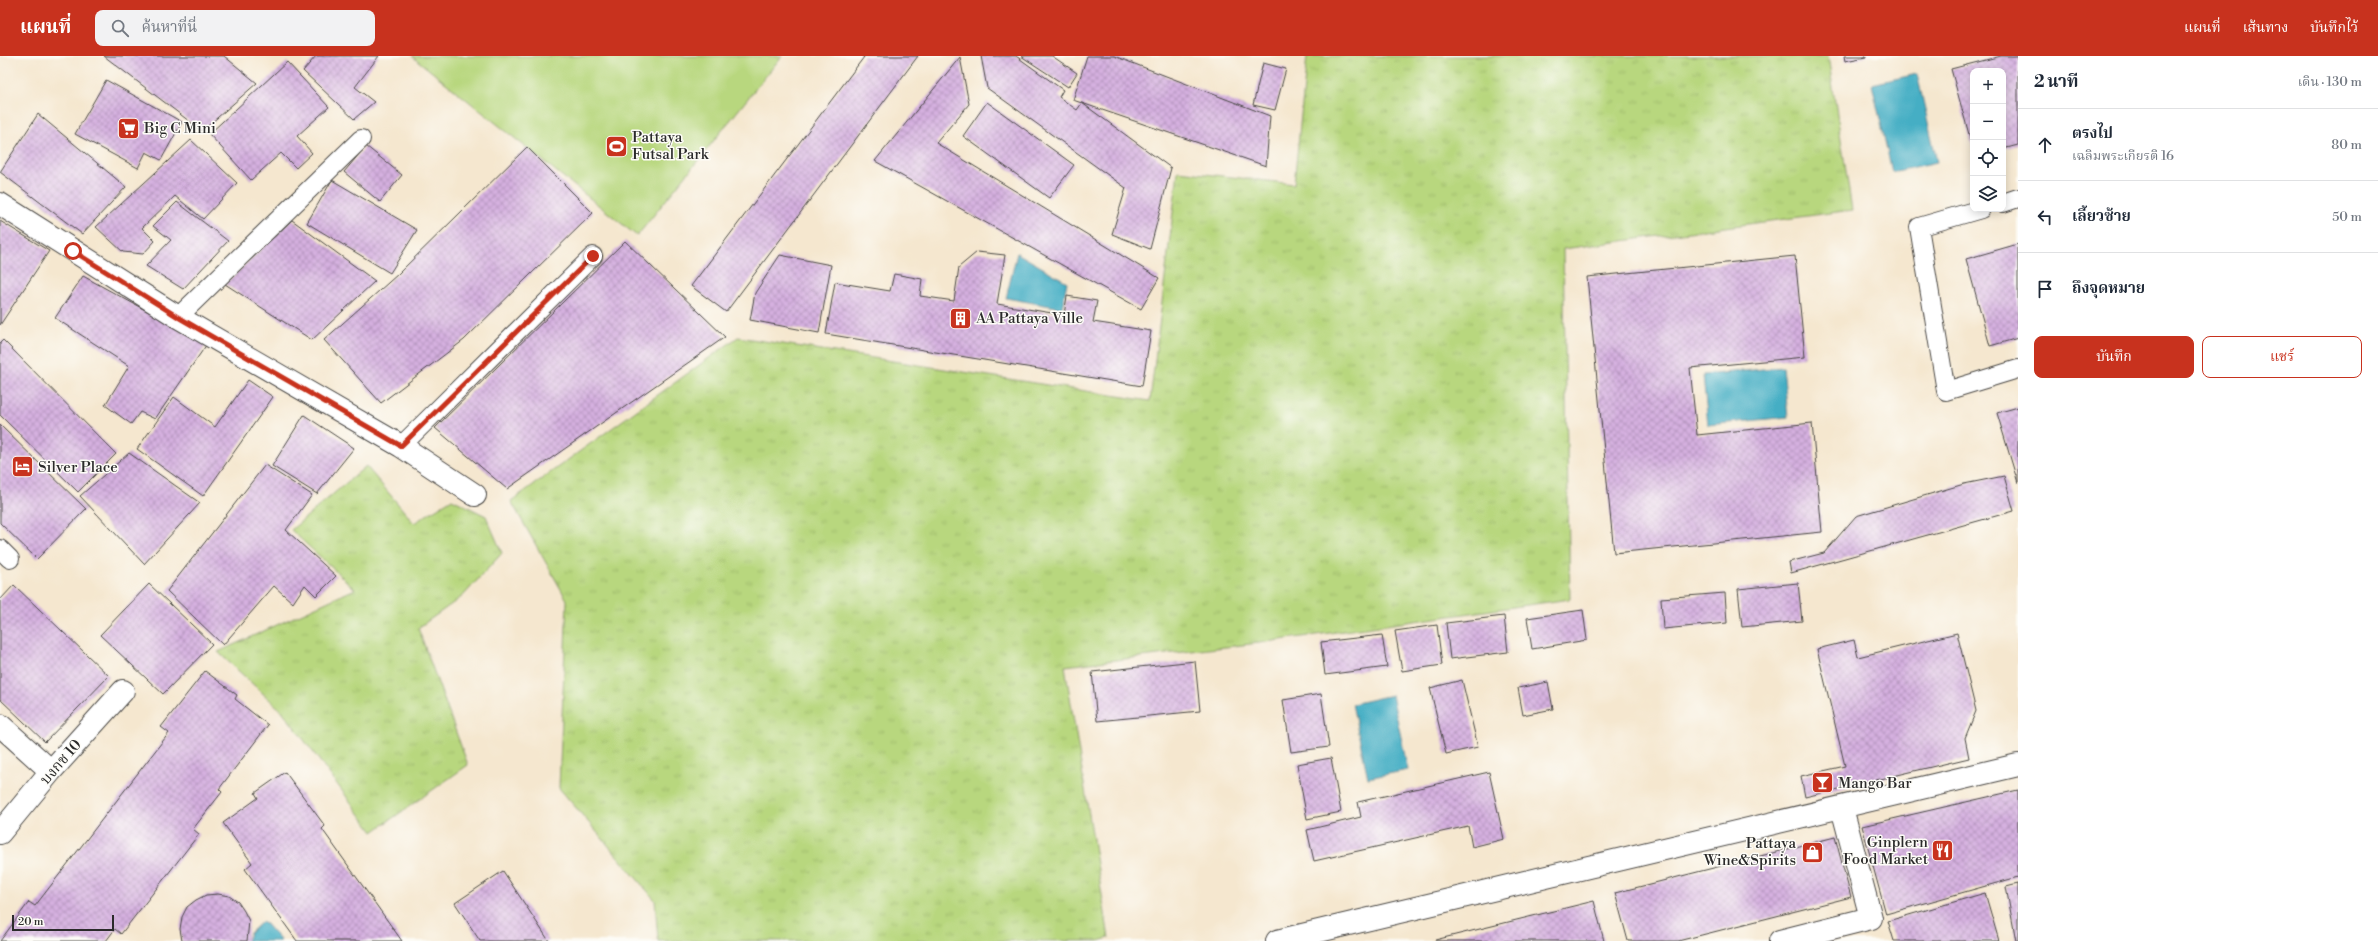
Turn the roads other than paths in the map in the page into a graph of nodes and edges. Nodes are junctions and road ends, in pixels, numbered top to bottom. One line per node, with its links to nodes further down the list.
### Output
1 (361, 139): 7 (lane)
2 (2018, 198): 3 (lane)
3 (2006, 202)
4 (0, 204): 7 (street)
5 (1971, 212): 8 (lane)
6 (593, 256): 9 (lane)
7 (178, 317): 9 (street)
8 (2018, 370)
9 (401, 446): 10 (street)
10 (475, 495)
11 (123, 692): 14 (street, บงกช 10)
12 (0, 725): 14 (street)
13 (2018, 765): 15 (street)
14 (51, 771): 16 (street, บงกช 10)
15 (1842, 808): 17 (street); 18 (street)
16 (0, 834)
17 (1277, 941)
18 (1780, 941)

